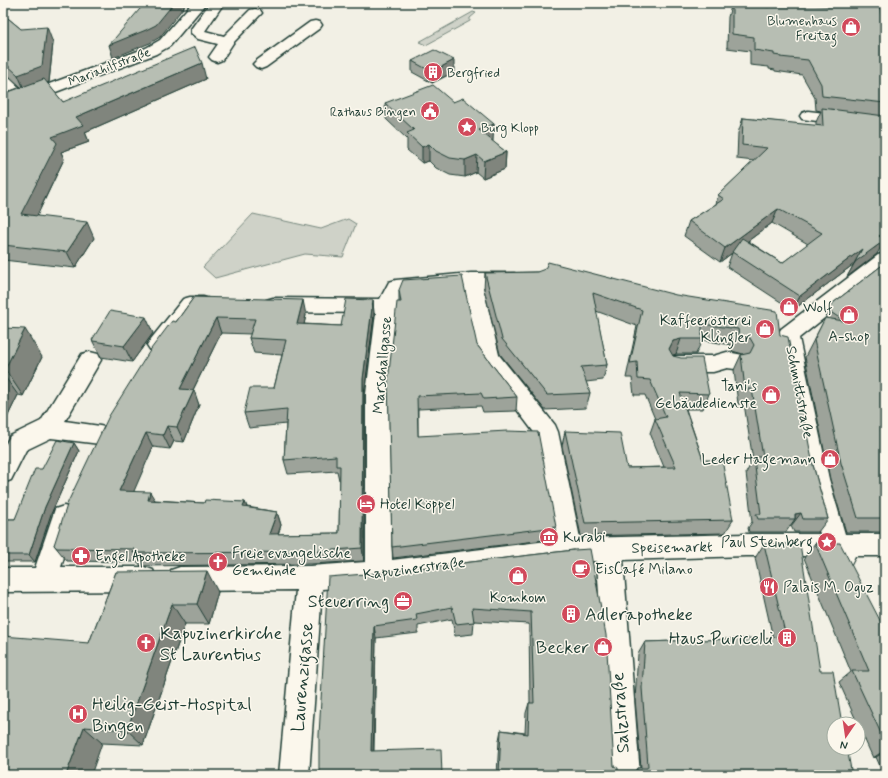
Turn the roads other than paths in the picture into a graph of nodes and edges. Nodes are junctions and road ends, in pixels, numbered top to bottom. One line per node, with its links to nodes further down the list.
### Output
1 (199, 3): 11 (street, Mariahilfstraße)
2 (217, 3): 7 (street)
3 (882, 8): 6 (street)
4 (255, 13): 7 (street)
5 (315, 25): 9 (street)
6 (885, 33)
7 (227, 41): 8 (street)
8 (217, 57)
9 (261, 64)
10 (3, 80): 11 (street)
11 (22, 100): 12 (street, Mariahilfstraße)
12 (3, 107)
13 (808, 116): 14 (street)
14 (885, 125)
15 (885, 260): 29 (street, Schmittstraße)
16 (535, 279): 17 (street)
17 (471, 280): 20 (street); 32 (street)
18 (221, 304): 23 (street)
19 (253, 304): 20 (street, Marschallgasse)
20 (387, 306): 33 (street, Marschallgasse)
21 (90, 360): 25 (street)
22 (734, 361): 24 (street)
23 (144, 364)
24 (676, 364)
25 (49, 428): 26 (street); 27 (street)
26 (90, 457)
27 (3, 473)
28 (74, 494): 36 (street)
29 (836, 544): 30 (street, Speisemarkt); 31 (street, Speisemarkt); 35 (street, Schmittstraße)
30 (885, 545)
31 (609, 549): 32 (street, Kapuzinerstraße); 38 (street, Speisemarkt)
32 (570, 550): 33 (street, Kapuzinerstraße)
33 (379, 573): 34 (street, Kapuzinerstraße)
34 (310, 578): 36 (street, Kapuzinerstraße); 39 (street, Laurenzigasse)
35 (854, 578)
36 (44, 579): 37 (street, Kapuzinerstraße)
37 (3, 580)
38 (616, 651): 40 (street, Salzstraße)
39 (294, 775)
40 (625, 775)

